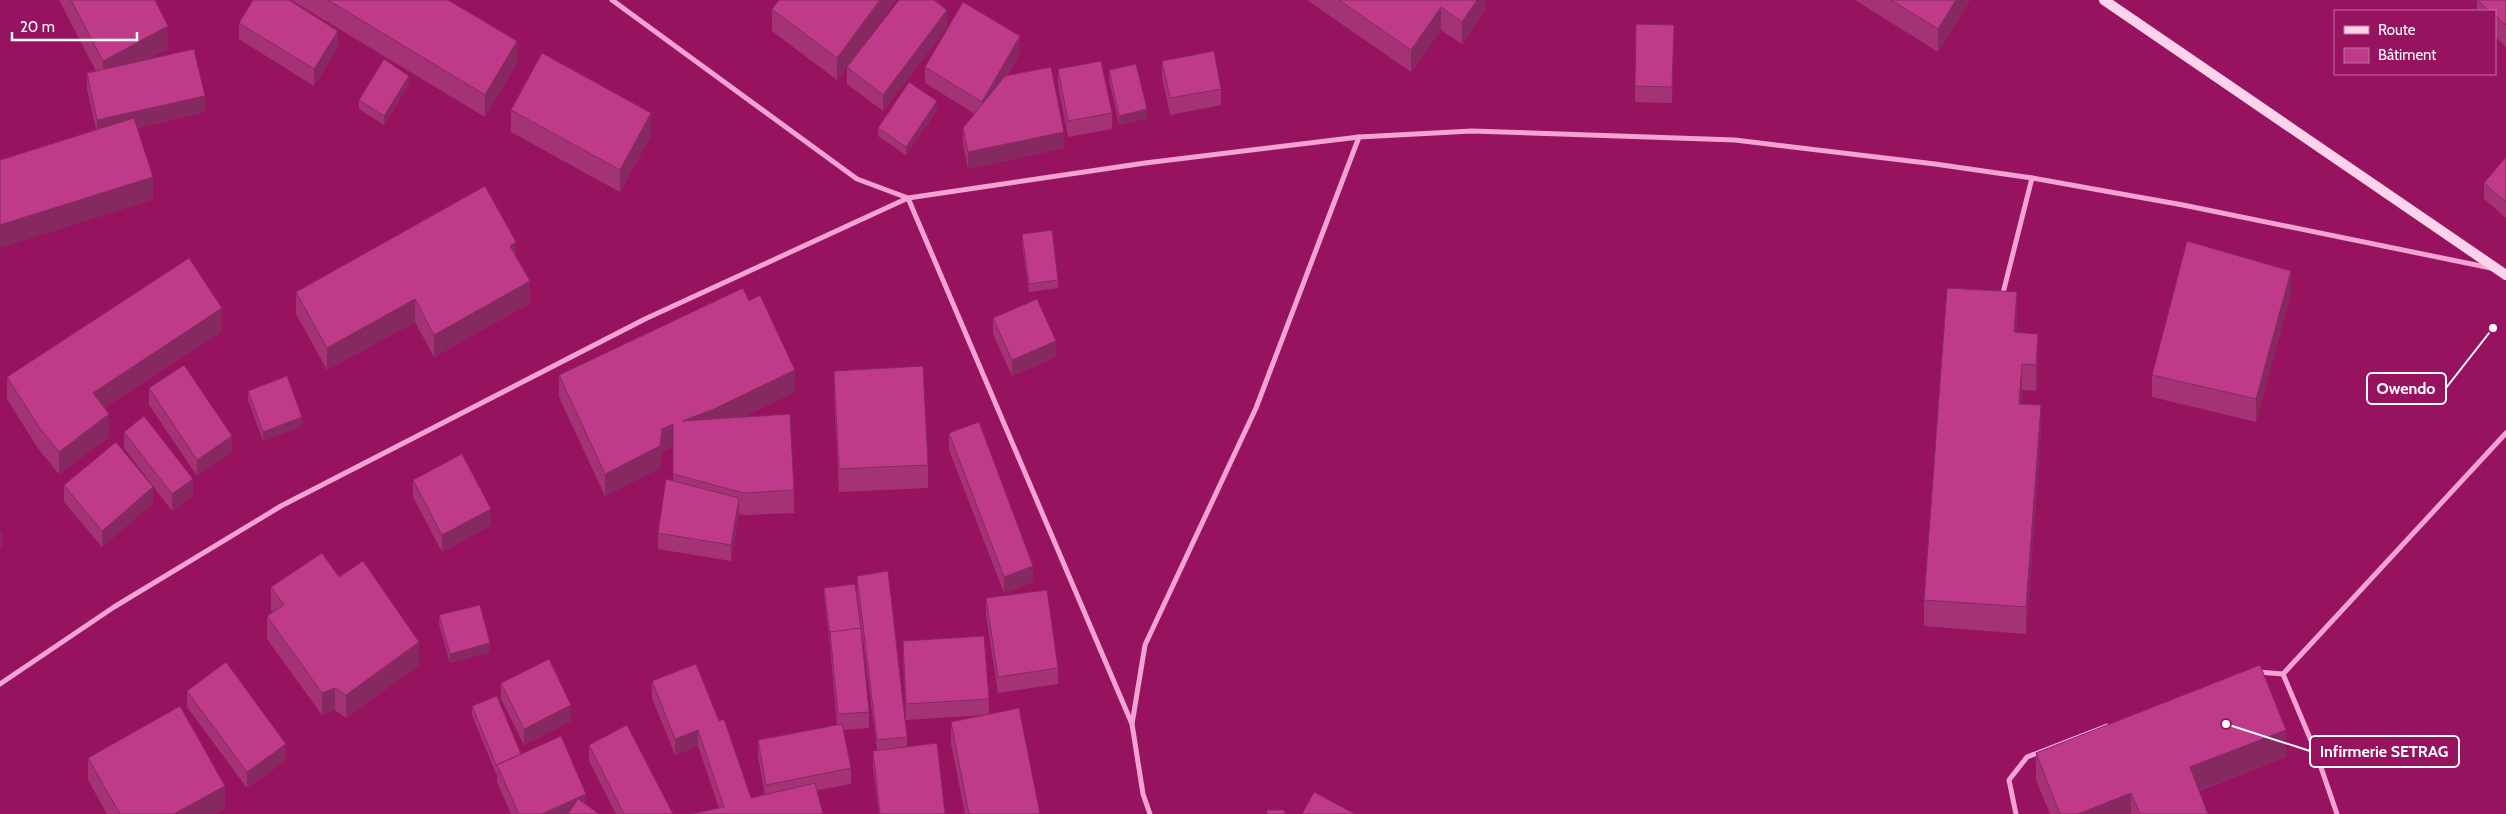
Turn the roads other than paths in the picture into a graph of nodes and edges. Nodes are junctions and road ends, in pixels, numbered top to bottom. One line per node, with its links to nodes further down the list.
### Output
1 (612, 0): 5 (street)
2 (2104, 0): 6 (street)
3 (1360, 137): 4 (street); 5 (street); 14 (street)
4 (2032, 178): 6 (street); 8 (street)
5 (908, 198): 12 (street); 14 (street)
6 (2496, 269): 7 (street)
7 (2506, 276)
8 (2000, 303)
9 (2506, 433): 11 (street)
10 (2252, 673): 11 (street)
11 (2282, 674): 17 (street)
12 (0, 684)
13 (2114, 723): 16 (street)
14 (1132, 724): 15 (street)
15 (1150, 814)
16 (2016, 814)
17 (2337, 814)

